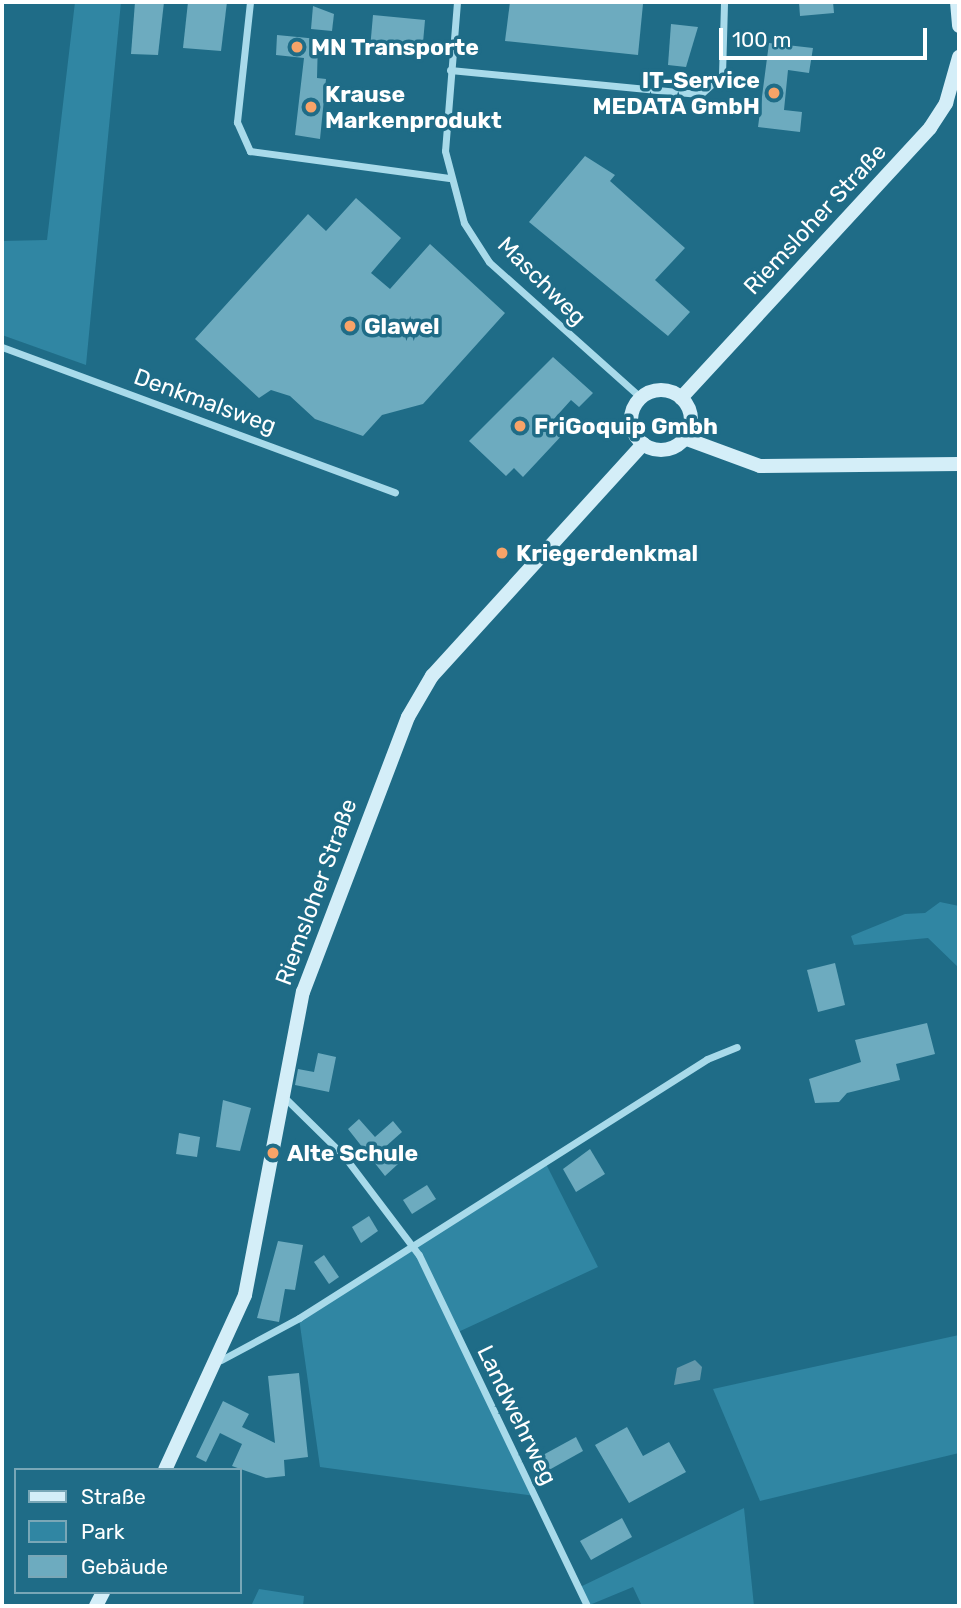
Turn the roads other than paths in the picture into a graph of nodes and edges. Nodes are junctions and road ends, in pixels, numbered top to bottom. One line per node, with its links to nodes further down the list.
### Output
1 (250, 2): 8 (street)
2 (457, 2): 7 (street, Maschweg)
3 (724, 2): 7 (street)
4 (957, 2): 5 (main road)
5 (959, 26)
6 (959, 57): 11 (main road, Riemsloher Straße)
7 (450, 70): 8 (street, Maschweg)
8 (449, 178): 10 (street, Maschweg)
9 (2, 347): 15 (street, Denkmalsweg)
10 (641, 398): 11 (main road); 13 (main road)
11 (681, 398): 12 (main road)
12 (684, 439): 13 (main road); 14 (main road)
13 (643, 444): 17 (main road, Riemsloher Straße)
14 (959, 464)
15 (396, 492)
16 (737, 1046): 18 (street)
17 (282, 1096): 18 (street, Landwehrweg); 19 (main road, Riemsloher Straße)
18 (411, 1242): 19 (street); 21 (street, Landwehrweg)
19 (221, 1360): 20 (main road, Riemsloher Straße)
20 (166, 1468)
21 (587, 1606)

